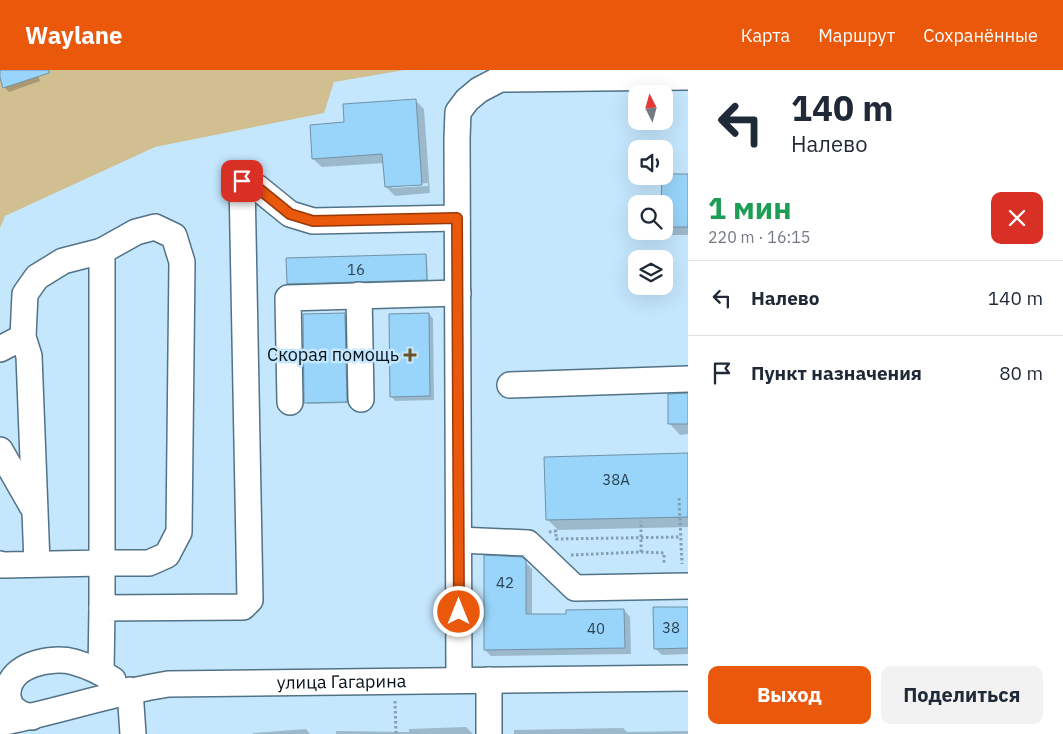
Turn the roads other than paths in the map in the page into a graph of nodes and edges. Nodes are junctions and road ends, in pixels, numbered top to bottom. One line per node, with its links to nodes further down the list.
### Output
1 (503, 74): 2 (street); 3 (street)
2 (688, 77)
3 (457, 218): 5 (street); 20 (street)
4 (102, 251): 7 (street); 16 (street); 16 (street)
5 (458, 292): 6 (street); 15 (street)
6 (359, 295): 11 (street); 12 (street)
7 (23, 337): 8 (street); 14 (street)
8 (0, 349)
9 (688, 379): 10 (street)
10 (510, 385)
11 (360, 399)
12 (290, 402)
13 (0, 450): 14 (street)
14 (35, 511): 18 (street)
15 (459, 540): 19 (street); 23 (street)
16 (102, 563): 18 (street); 20 (street)
17 (0, 564): 18 (street)
18 (37, 564)
19 (685, 578)
20 (102, 608): 21 (street)
21 (101, 672): 25 (street); 26 (street)
22 (688, 678): 24 (street, улица Гагарина)
23 (459, 680): 24 (street, улица Гагарина); 25 (street, улица Гагарина)
24 (489, 680): 29 (street)
25 (130, 690): 26 (street, улица Гагарина); 28 (street)
26 (32, 717): 27 (street, улица Гагарина)
27 (0, 723)
28 (132, 734)
29 (489, 734)

